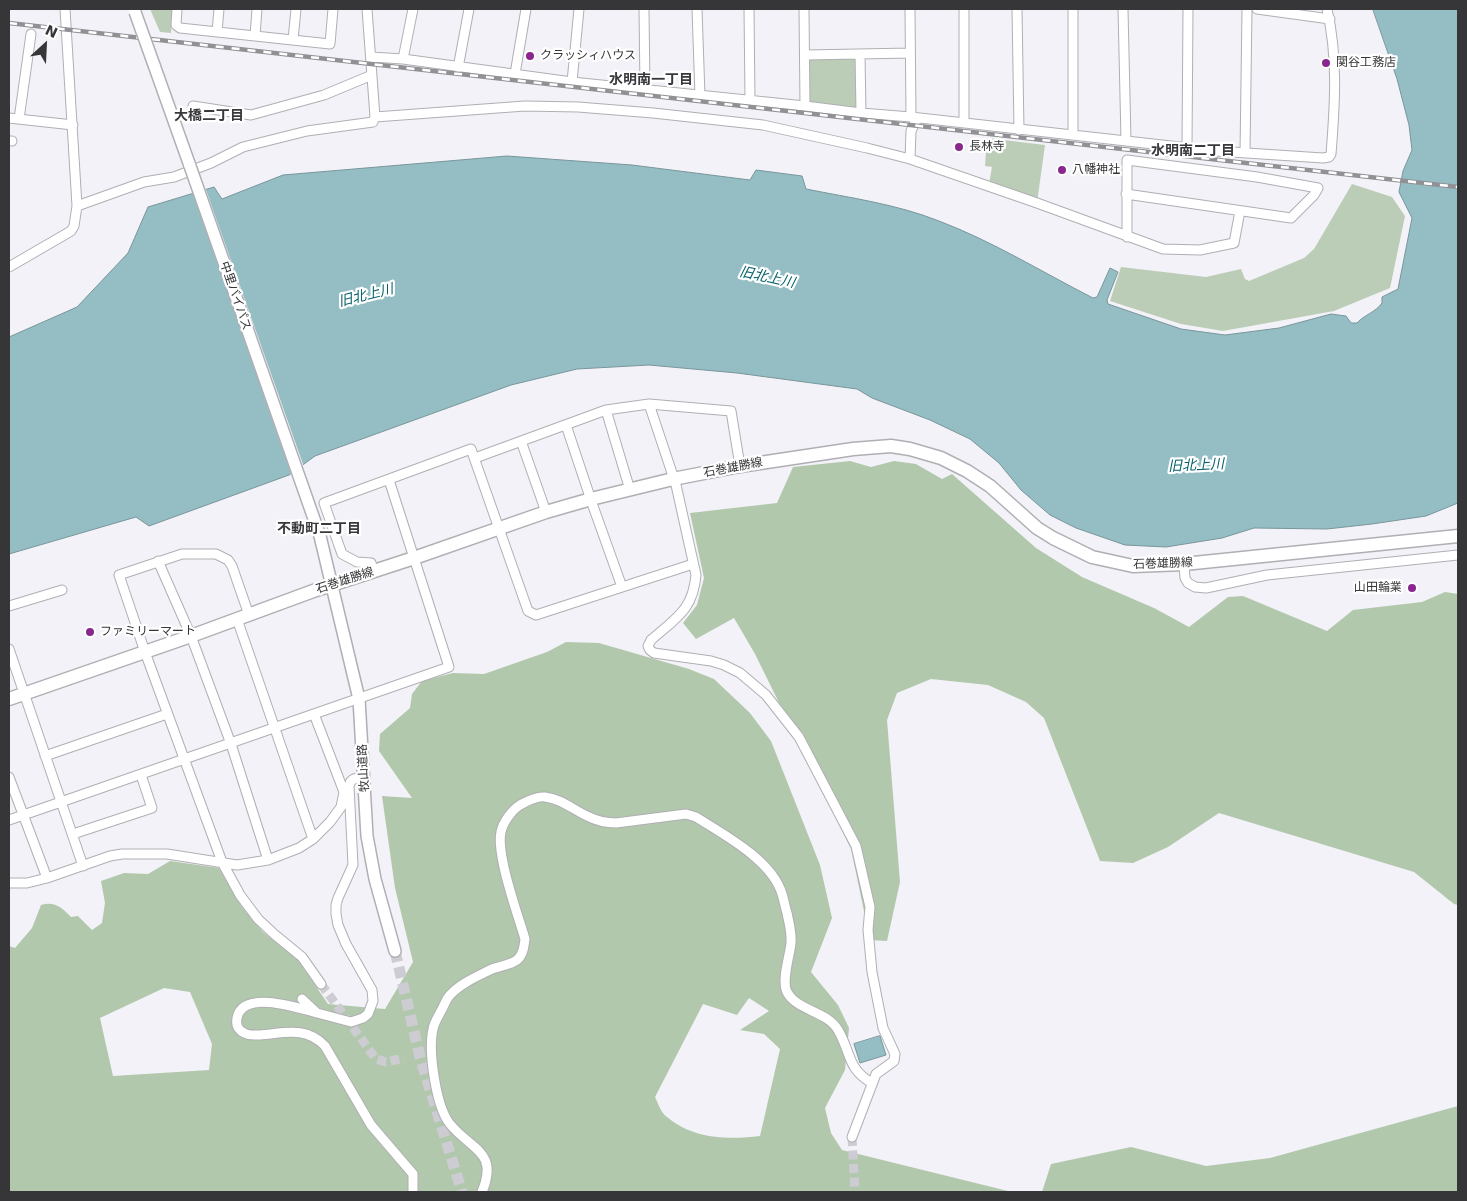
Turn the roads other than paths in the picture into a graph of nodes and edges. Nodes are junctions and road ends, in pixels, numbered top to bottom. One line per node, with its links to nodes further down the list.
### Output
1 (65, 9): 51 (street)
2 (178, 9): 27 (street)
3 (219, 9): 27 (street)
4 (257, 9): 29 (street)
5 (296, 9): 30 (street)
6 (333, 9): 30 (street)
7 (367, 9): 34 (street)
8 (413, 9): 35 (street)
9 (469, 9): 36 (street)
10 (526, 9): 37 (street)
11 (579, 9): 39 (street)
12 (644, 9): 40 (street)
13 (697, 9): 41 (street)
14 (749, 9): 42 (street)
15 (804, 9): 33 (street)
16 (910, 9): 31 (street)
17 (964, 9): 50 (street)
18 (1017, 9): 52 (street)
19 (1073, 9): 53 (street)
20 (1123, 9): 54 (street)
21 (1188, 9): 55 (street)
22 (1247, 9): 56 (street)
23 (1257, 9): 26 (street)
24 (1327, 9): 26 (street)
25 (135, 10): 82 (street, 中里バイパス, bridge)
26 (1330, 20): 56 (street)
27 (217, 32): 29 (street)
28 (31, 34): 49 (street)
29 (255, 36): 30 (street)
30 (293, 40)
31 (910, 53): 32 (street); 47 (street)
32 (860, 54): 33 (street); 45 (street)
33 (805, 55): 44 (street)
34 (371, 57): 35 (street); 38 (street)
35 (403, 58): 36 (street)
36 (458, 68): 37 (street)
37 (515, 74): 39 (street)
38 (372, 75): 43 (street); 46 (street)
39 (572, 82): 40 (street)
40 (645, 90): 41 (street)
41 (700, 96): 42 (street)
42 (750, 100): 44 (street)
43 (193, 106)
44 (805, 106): 45 (street)
45 (860, 113): 47 (street)
46 (374, 117): 57 (street); 59 (street)
47 (914, 117): 50 (street); 57 (street)
48 (9, 118): 49 (street)
49 (19, 119): 51 (street)
50 (964, 123): 52 (street)
51 (73, 125): 59 (street)
52 (1019, 130): 53 (street)
53 (1073, 135): 54 (street)
54 (1126, 141): 55 (street)
55 (1188, 147): 56 (street)
56 (1245, 153)
57 (910, 160): 61 (street)
58 (1126, 194): 60 (street); 60 (street); 61 (street)
59 (77, 206): 62 (street)
60 (1240, 211): 61 (street)
61 (1127, 237)
62 (9, 267)
63 (648, 404): 64 (street); 68 (street); 69 (street)
64 (606, 410): 65 (street); 71 (street)
65 (566, 425): 66 (street); 72 (street)
66 (521, 441): 67 (street); 73 (street)
67 (475, 458): 70 (street); 74 (street)
68 (740, 466): 69 (main road, 石巻雄勝線); 80 (main road, 石巻雄勝線)
69 (673, 479): 71 (main road, 石巻雄勝線); 79 (street)
70 (389, 480): 77 (street); 81 (street)
71 (630, 490): 72 (main road, 石巻雄勝線)
72 (590, 500): 73 (main road, 石巻雄勝線); 83 (street)
73 (546, 512): 74 (main road, 石巻雄勝線)
74 (499, 529): 77 (main road, 石巻雄勝線); 83 (street)
75 (1458, 536): 80 (main road, 石巻雄勝線)
76 (1458, 554): 80 (street)
77 (414, 558): 81 (main road, 石巻雄勝線); 93 (street)
78 (158, 562): 86 (street); 88 (street); 90 (street)
79 (693, 564): 83 (street); 117 (street)
80 (1184, 564)
81 (374, 571): 82 (main road, 石巻雄勝線)
82 (332, 584): 86 (main road, 石巻雄勝線); 93 (street, 牧山道路)
83 (622, 587)
84 (62, 590): 85 (street)
85 (9, 606)
86 (249, 615): 87 (main road, 石巻雄勝線)
87 (236, 619): 88 (main road, 石巻雄勝線); 96 (street)
88 (191, 636): 90 (main road, 石巻雄勝線); 97 (street)
89 (9, 649): 91 (street)
90 (145, 652): 91 (main road, 石巻雄勝線); 94 (street)
91 (24, 694): 92 (main road, 石巻雄勝線); 98 (street)
92 (9, 699)
93 (360, 699): 95 (street); 102 (street, 牧山道路)
94 (167, 714): 98 (street); 99 (street)
95 (314, 714): 96 (street); 107 (street)
96 (274, 728): 97 (street); 107 (street)
97 (231, 744): 99 (street); 108 (street)
98 (45, 756): 103 (street)
99 (184, 759): 100 (street); 109 (street)
100 (141, 775): 103 (street); 106 (street)
101 (9, 777): 104 (street)
102 (365, 778): 113 (street, 牧山道路); 116 (street)
103 (62, 803): 104 (street); 106 (street)
104 (22, 816): 105 (street); 111 (street)
105 (9, 820)
106 (73, 834): 110 (street)
107 (313, 839): 108 (street)
108 (268, 860): 109 (street)
109 (222, 862): 110 (street); 114 (street)
110 (83, 866): 111 (street)
111 (47, 878): 112 (street)
112 (9, 883)
113 (395, 951)
114 (321, 984)
115 (302, 999): 116 (street)
116 (317, 1013): 119 (street)
117 (872, 1083): 118 (street); 120 (street)
118 (852, 1136)
119 (413, 1192)
120 (482, 1192)

